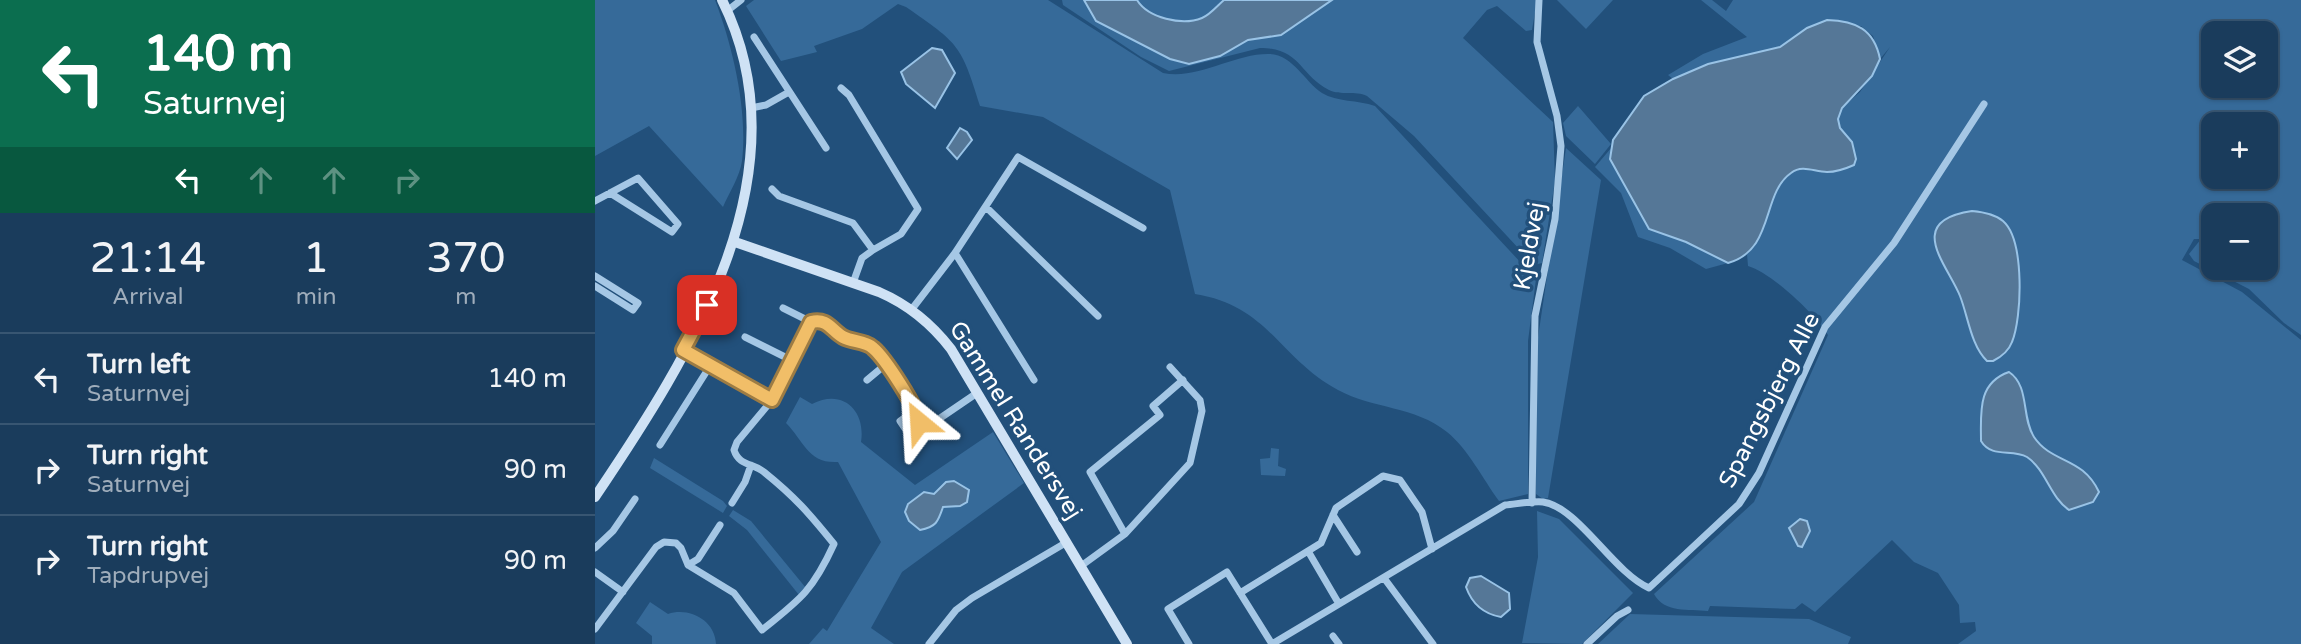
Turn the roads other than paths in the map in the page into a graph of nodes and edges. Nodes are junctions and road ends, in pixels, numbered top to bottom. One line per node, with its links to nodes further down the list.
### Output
1 (741, 0): 3 (street)
2 (1539, 0): 43 (street, Kjeldvej)
3 (724, 5): 8 (street)
4 (754, 37): 6 (street)
5 (841, 88): 16 (street)
6 (789, 92): 8 (street); 9 (street)
7 (1984, 104): 43 (street, Spangsbjerg Alle)
8 (751, 108): 15 (street)
9 (826, 148)
10 (772, 189): 16 (street)
11 (610, 193): 11 (street); 12 (street)
12 (595, 201)
13 (986, 207): 14 (street); 17 (street); 23 (street)
14 (1143, 228)
15 (735, 242): 19 (street, Gammel Randersvej); 26 (street)
16 (873, 250): 19 (street)
17 (955, 253): 22 (street); 32 (street)
18 (595, 276): 20 (street)
19 (853, 283): 22 (street, Gammel Randersvej)
20 (595, 286)
21 (783, 308): 24 (street)
22 (912, 309): 34 (street, Gammel Randersvej)
23 (1098, 316)
24 (811, 322): 27 (street); 28 (street)
25 (745, 337): 27 (street)
26 (683, 350): 29 (street); 40 (street)
27 (792, 360): 35 (street)
28 (885, 365): 31 (street); 36 (street)
29 (710, 366): 35 (street); 38 (street)
30 (1170, 366): 33 (street)
31 (867, 380)
32 (1034, 380)
33 (1183, 380): 46 (street); 46 (street)
34 (977, 393): 37 (street); 47 (street, Gammel Randersvej)
35 (772, 400): 39 (street)
36 (915, 410): 37 (street); 37 (street)
37 (927, 433)
38 (660, 445)
39 (751, 465): 42 (street); 52 (street)
40 (595, 497)
41 (635, 499): 48 (street)
42 (732, 503)
43 (1532, 503): 49 (street, Spangsbjerg Alle)
44 (1333, 515): 49 (street); 50 (street); 51 (street)
45 (720, 525): 52 (street)
46 (1125, 534): 53 (street)
47 (1067, 542): 53 (street, Gammel Randersvej); 62 (street, Gammel Randersvej)
48 (595, 548)
49 (1432, 549): 55 (street, Spangsbjerg Alle)
50 (1308, 551): 57 (street); 58 (street)
51 (1357, 552)
52 (688, 565): 56 (street)
53 (1081, 566): 63 (street, Gammel Randersvej)
54 (595, 572): 56 (street)
55 (1384, 578): 58 (street, Spangsbjerg Alle); 67 (street)
56 (623, 592): 60 (street)
57 (1240, 593): 64 (street, Spangsbjerg Alle); 65 (street, Spangsbjerg Alle)
58 (1339, 604): 65 (street, Spangsbjerg Alle)
59 (1628, 610): 68 (street)
60 (595, 629)
61 (1333, 636): 66 (street)
62 (929, 644)
63 (1127, 644)
64 (1189, 644)
65 (1272, 644)
66 (1339, 644)
67 (1433, 644)
68 (1587, 644)

